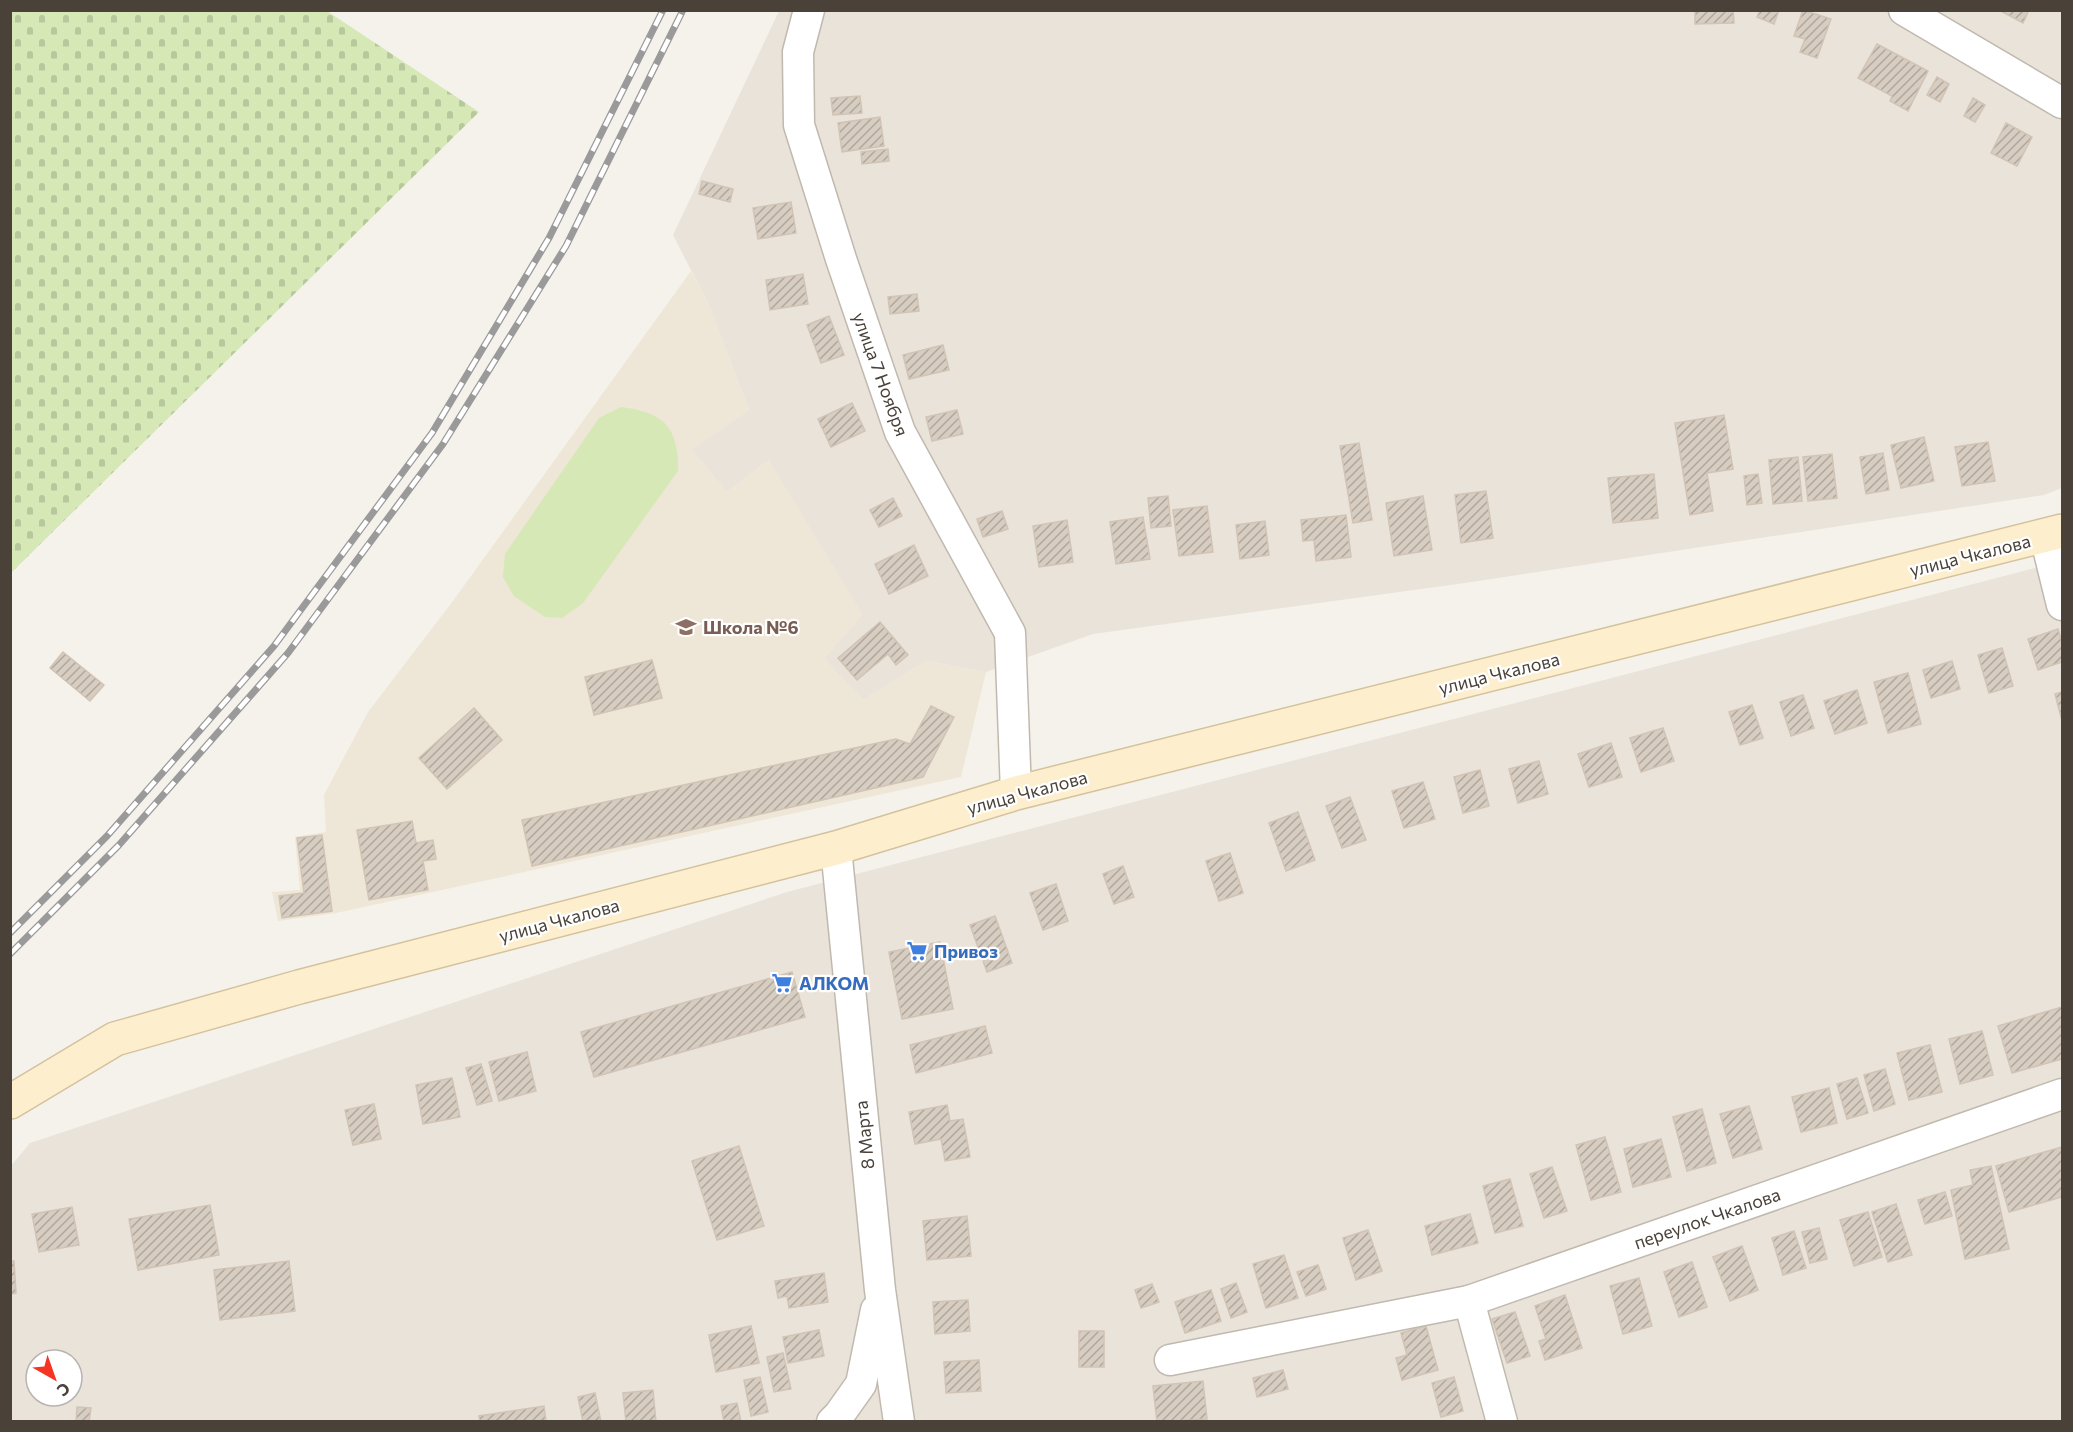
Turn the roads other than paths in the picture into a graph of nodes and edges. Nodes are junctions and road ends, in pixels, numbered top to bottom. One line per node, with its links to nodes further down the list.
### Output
1 (809, 10): 6 (street, улица 7 Ноября)
2 (1904, 10): 3 (street)
3 (2062, 103)
4 (2054, 534): 5 (street); 6 (street, улица Чкалова)
5 (2062, 604)
6 (1016, 793): 7 (street, улица Чкалова)
7 (836, 848): 9 (street, улица Чкалова); 10 (street, 8 Марта)
8 (2062, 1094): 11 (street, переулок Чкалова)
9 (10, 1102)
10 (880, 1290): 13 (street); 14 (street, 8 Марта)
11 (1469, 1301): 12 (street, переулок Чкалова); 15 (street)
12 (1170, 1360)
13 (832, 1422)
14 (899, 1422)
15 (1502, 1422)

